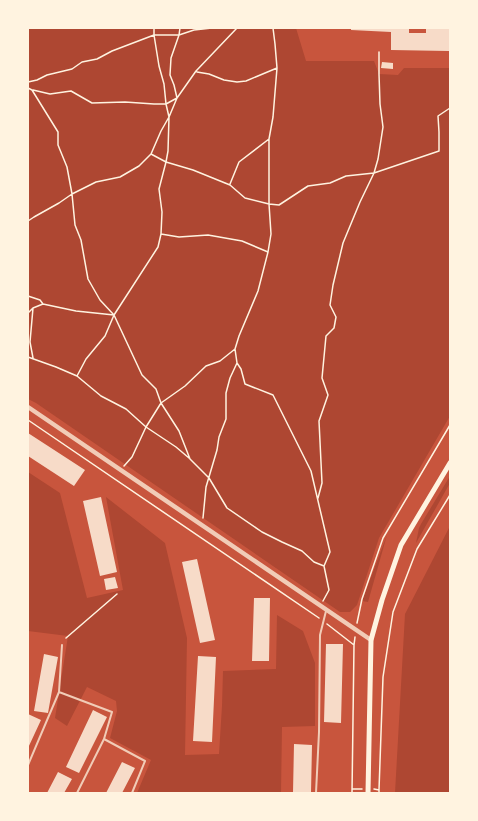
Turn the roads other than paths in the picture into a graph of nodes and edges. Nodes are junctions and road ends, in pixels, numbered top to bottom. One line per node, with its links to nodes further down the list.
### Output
1 (28, 407): 3 (street)
2 (449, 466): 4 (main road)
3 (326, 610): 4 (street); 11 (lane)
4 (371, 640): 12 (main road)
5 (62, 646): 6 (lane)
6 (59, 692): 7 (lane); 8 (lane)
7 (104, 738): 9 (lane); 10 (lane)
8 (28, 765)
9 (77, 793)
10 (132, 793)
11 (316, 793)
12 (368, 793)

